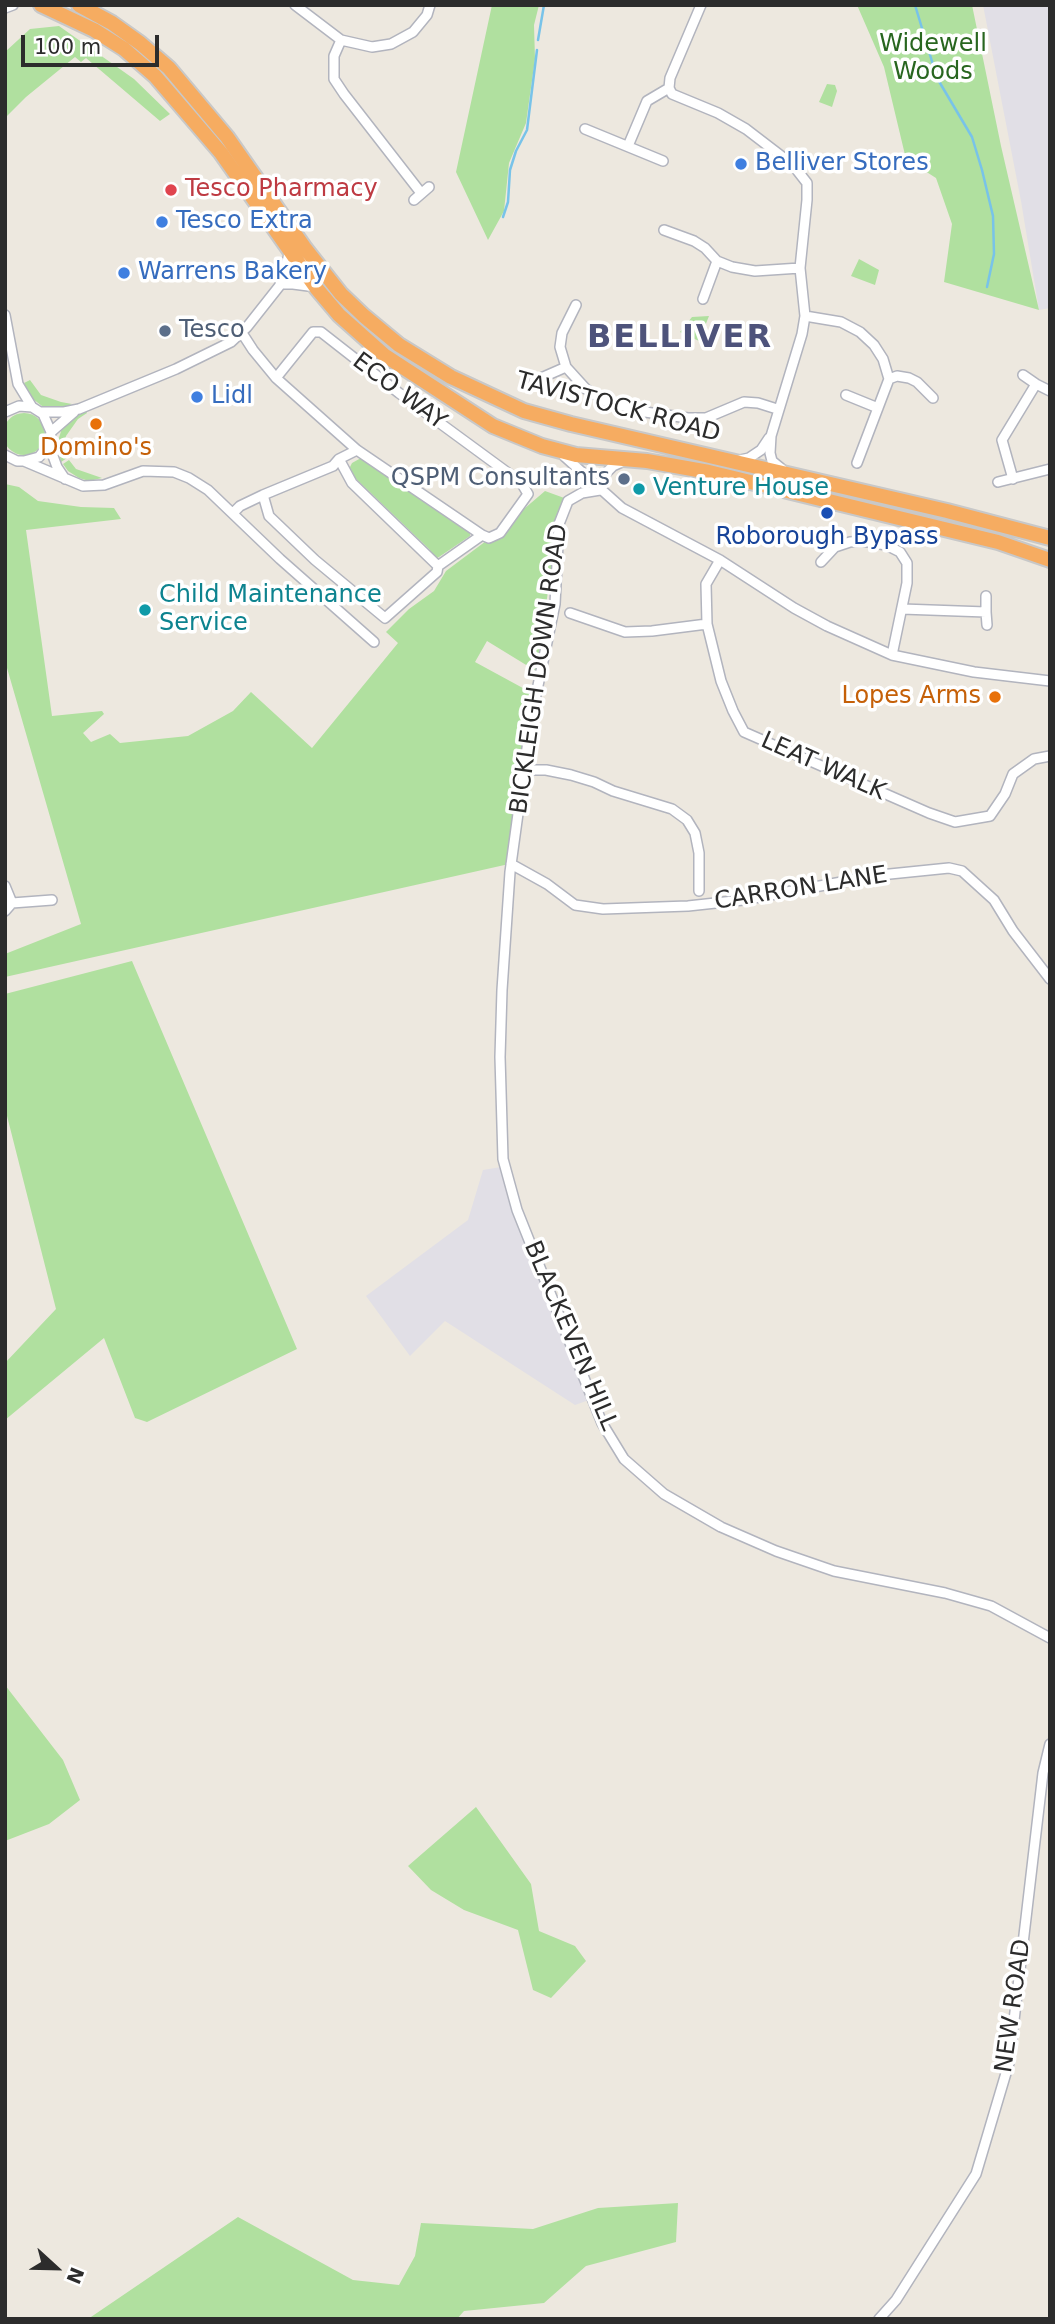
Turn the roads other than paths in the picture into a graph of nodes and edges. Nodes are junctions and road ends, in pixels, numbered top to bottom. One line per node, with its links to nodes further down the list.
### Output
1 (13, 5): 7 (street)
2 (41, 5): 15 (highway, TAVISTOCK ROAD)
3 (79, 5): 16 (highway, TAVISTOCK ROAD)
4 (430, 5): 8 (street)
5 (298, 6): 8 (street)
6 (699, 7): 9 (street)
7 (5, 8)
8 (341, 40): 13 (street)
9 (669, 88): 11 (street); 18 (street)
10 (585, 129): 11 (street)
11 (628, 146): 12 (street)
12 (663, 161)
13 (421, 193)
14 (664, 230): 17 (street)
15 (294, 257): 16 (street); 19 (street); 19 (street); 20 (highway, TAVISTOCK ROAD)
16 (314, 261): 46 (highway, TAVISTOCK ROAD)
17 (717, 261): 18 (street); 21 (street)
18 (800, 268): 24 (street)
19 (280, 284): 20 (street); 25 (street)
20 (316, 287): 43 (highway, TAVISTOCK ROAD)
21 (703, 299)
22 (576, 305): 26 (street)
23 (5, 315): 36 (street)
24 (805, 316): 29 (street); 38 (street)
25 (242, 333): 28 (street); 37 (street)
26 (566, 367): 30 (street); 38 (street)
27 (1023, 375): 31 (street)
28 (276, 378): 44 (street); 59 (street, ECO WAY)
29 (889, 379): 34 (street); 35 (street)
30 (534, 381)
31 (1036, 384): 32 (street); 53 (street)
32 (1050, 391)
33 (845, 395): 35 (street)
34 (933, 398)
35 (878, 408): 50 (street)
36 (36, 409): 37 (street); 39 (street); 40 (street)
37 (79, 409): 40 (street)
38 (777, 409): 41 (street)
39 (5, 412)
40 (51, 432): 42 (street)
41 (771, 436): 46 (street); 52 (street)
42 (48, 445): 49 (street); 54 (street)
43 (553, 449): 48 (highway, TAVISTOCK ROAD); 56 (street, TAVISTOCK ROAD)
44 (357, 450): 47 (street); 59 (street)
45 (7, 457): 49 (street)
46 (714, 458): 52 (highway, TAVISTOCK ROAD)
47 (339, 459): 57 (street); 64 (street)
48 (629, 459): 56 (street, TAVISTOCK ROAD); 62 (highway, TAVISTOCK ROAD)
49 (24, 461): 54 (street)
50 (857, 463)
51 (1050, 469): 53 (street)
52 (808, 479): 60 (highway, TAVISTOCK ROAD)
53 (1013, 479): 55 (street)
54 (66, 481): 58 (street)
55 (998, 482)
56 (600, 490): 61 (street, TAVISTOCK ROAD); 75 (street, BICKLEIGH DOWN ROAD)
57 (263, 495): 58 (street); 64 (street)
58 (233, 513): 71 (street)
59 (485, 536): 64 (street)
60 (1050, 538)
61 (720, 560): 69 (street, LEAT WALK); 72 (street, TAVISTOCK ROAD)
62 (1050, 560)
63 (821, 562): 66 (street)
64 (438, 566)
65 (986, 596): 68 (street)
66 (902, 609): 68 (street); 72 (street)
67 (570, 612): 69 (street)
68 (986, 612): 70 (street)
69 (707, 624): 74 (street, LEAT WALK)
70 (987, 625)
71 (374, 642)
72 (892, 655): 73 (street, TAVISTOCK ROAD)
73 (1050, 681)
74 (1050, 756)
75 (524, 770): 76 (street, BICKLEIGH DOWN ROAD); 78 (street)
76 (511, 868): 81 (street, CARRON LANE); 82 (street, BLACKEVEN HILL)
77 (5, 886): 80 (street)
78 (699, 891)
79 (52, 900): 80 (street)
80 (9, 907)
81 (1050, 979)
82 (1050, 1639)
83 (1050, 1744): 84 (street, NEW ROAD)
84 (879, 2319)

